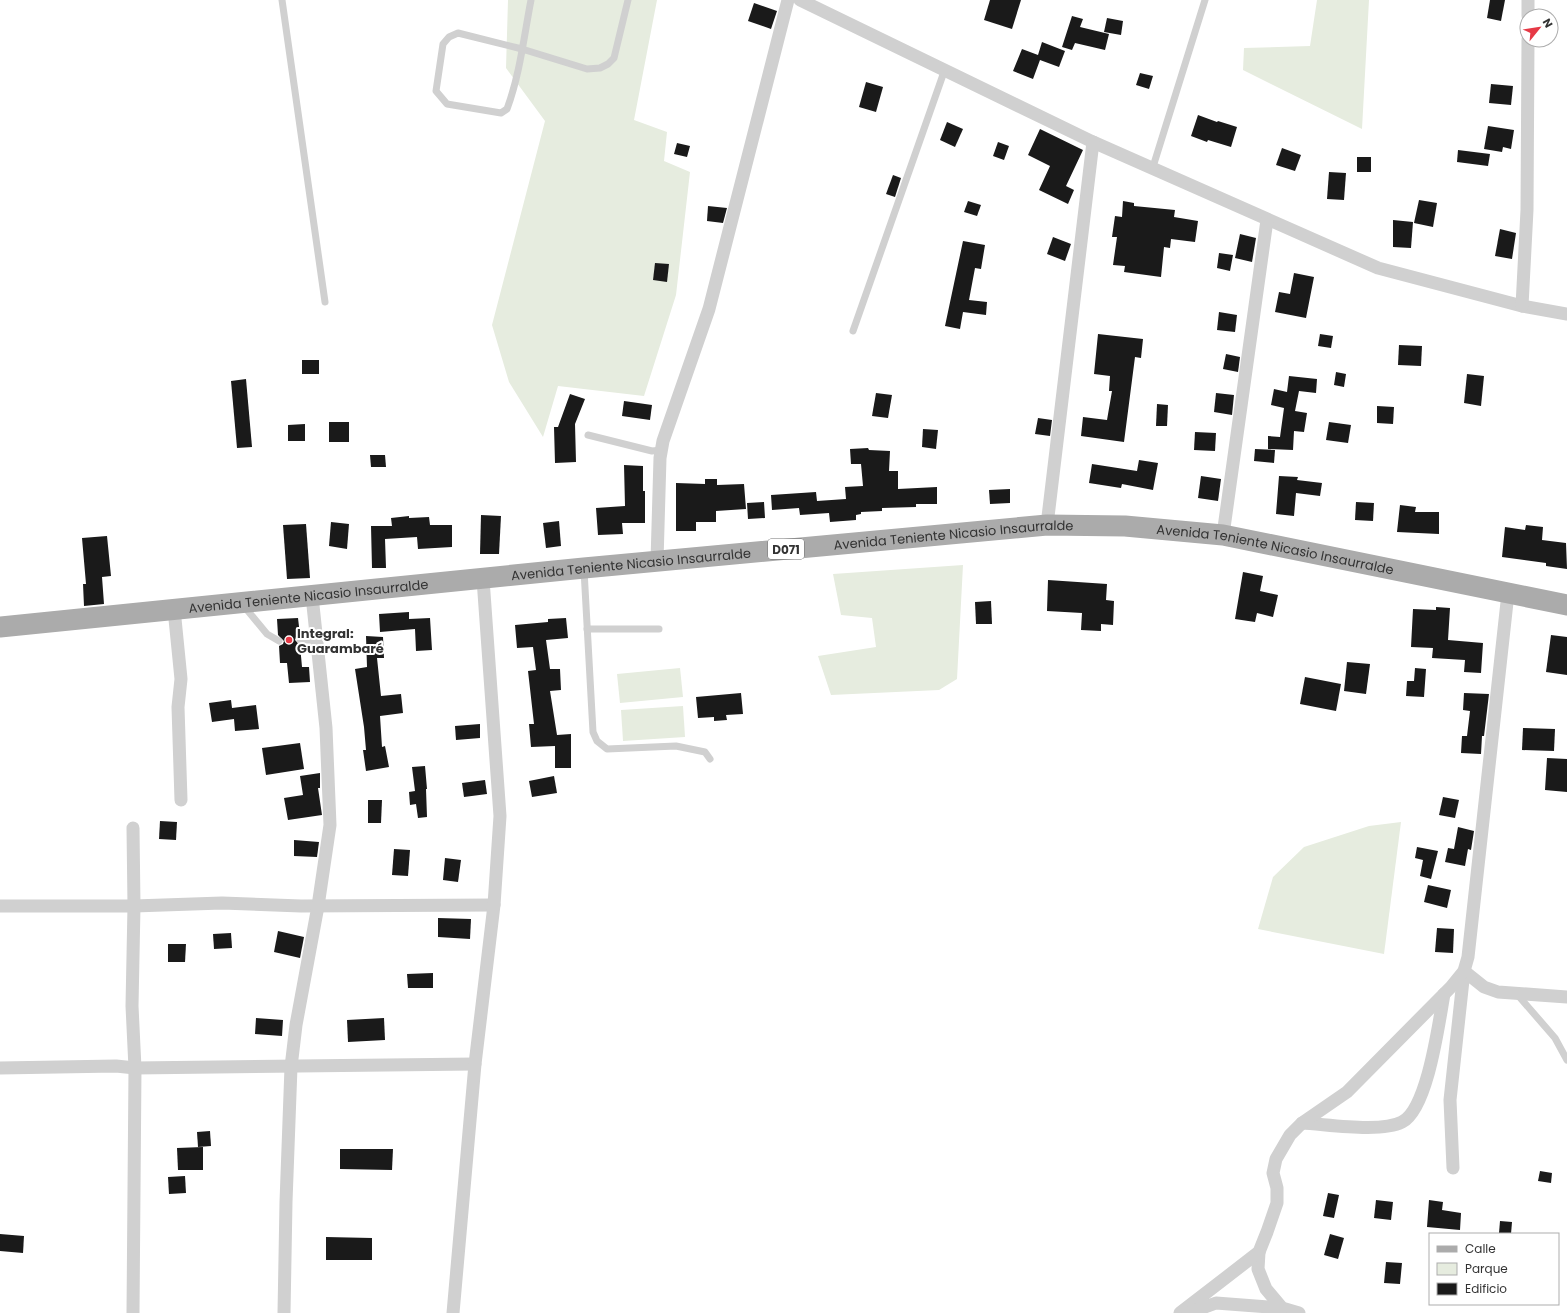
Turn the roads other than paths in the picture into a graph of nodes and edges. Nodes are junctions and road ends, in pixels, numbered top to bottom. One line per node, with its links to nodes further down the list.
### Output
1 (282, 0): 13 (lane)
2 (531, 0): 8 (lane)
3 (628, 0): 8 (lane)
4 (788, 0): 18 (street)
5 (800, 0): 9 (street)
6 (1205, 0): 11 (lane)
7 (1528, 48): 14 (street)
8 (522, 49): 8 (lane)
9 (945, 69): 10 (street); 16 (lane)
10 (1093, 142): 11 (street); 19 (street)
11 (1152, 170): 12 (street)
12 (1267, 220): 14 (street); 20 (street)
13 (325, 302)
14 (1522, 306): 15 (street)
15 (1567, 314)
16 (853, 331)
17 (588, 435): 18 (lane)
18 (662, 450): 21 (street)
19 (1048, 525): 20 (main road, Avenida Teniente Nicasio Insaurralde / D071); 21 (main road, Avenida Teniente Nicasio Insaurralde / D071)
20 (1223, 535): 24 (main road, Avenida Teniente Nicasio Insaurralde / D071)
21 (657, 561): 22 (main road, Avenida Teniente Nicasio Insaurralde / D071)
22 (584, 568): 23 (main road, Avenida Teniente Nicasio Insaurralde / D071); 30 (lane)
23 (483, 579): 25 (main road, Avenida Teniente Nicasio Insaurralde / D071); 38 (street)
24 (1508, 593): 27 (main road, Avenida Teniente Nicasio Insaurralde / D071); 42 (street)
25 (312, 596): 26 (main road, Avenida Teniente Nicasio Insaurralde / D071); 33 (street)
26 (242, 603): 28 (main road, Avenida Teniente Nicasio Insaurralde / D071); 34 (lane)
27 (1567, 605)
28 (174, 609): 29 (main road, Avenida Teniente Nicasio Insaurralde / D071); 36 (street)
29 (0, 627)
30 (587, 629): 31 (lane); 35 (lane)
31 (659, 629)
32 (300, 640): 33 (lane)
33 (317, 640): 41 (street)
34 (279, 641)
35 (710, 759)
36 (181, 800)
37 (133, 828): 40 (street)
38 (494, 905): 41 (street); 47 (street)
39 (0, 906): 40 (street)
40 (134, 906): 41 (street); 50 (street)
41 (318, 906): 48 (street)
42 (1464, 971): 43 (street); 44 (street); 52 (street)
43 (1514, 992): 45 (street); 46 (lane)
44 (1444, 994): 51 (street); 51 (street)
45 (1567, 997)
46 (1567, 1060)
47 (475, 1064): 48 (street); 57 (street)
48 (291, 1067): 50 (street); 56 (street)
49 (0, 1068): 50 (street)
50 (135, 1068): 55 (street)
51 (1302, 1122): 53 (street)
52 (1453, 1168)
53 (1259, 1252): 54 (street); 58 (street)
54 (1282, 1308): 59 (street); 60 (street)
55 (133, 1313)
56 (284, 1313)
57 (453, 1313)
58 (1180, 1313)
59 (1188, 1313)
60 (1299, 1313)

